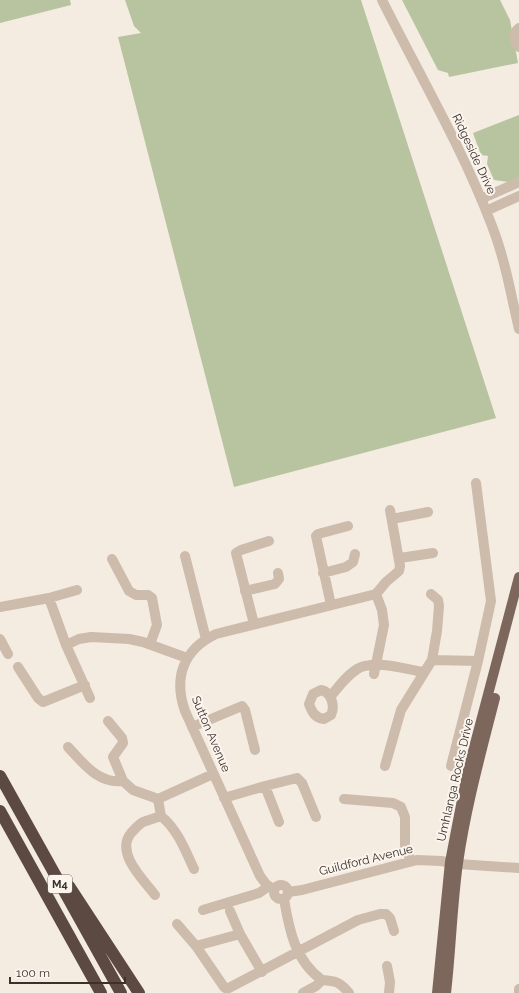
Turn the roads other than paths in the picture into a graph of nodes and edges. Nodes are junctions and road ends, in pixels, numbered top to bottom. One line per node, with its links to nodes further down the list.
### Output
1 (382, 0): 6 (street, Ridgeside Drive)
2 (519, 28): 3 (street)
3 (519, 47)
4 (519, 182): 6 (street)
5 (519, 196): 7 (street)
6 (481, 199): 7 (street, Ridgeside Drive)
7 (486, 211): 8 (street, Ridgeside Drive)
8 (519, 329)
9 (476, 483): 37 (street)
10 (428, 512): 16 (street)
11 (348, 526): 19 (street)
12 (269, 541): 22 (street)
13 (433, 553): 16 (street)
14 (354, 554): 19 (street)
15 (185, 556): 31 (street)
16 (400, 558): 23 (street)
17 (112, 559): 32 (street)
18 (278, 573): 22 (street)
19 (323, 573): 27 (street)
20 (519, 577): 63 (main road, Umhlanga Rocks Drive)
21 (77, 590): 25 (street)
22 (245, 591): 29 (street)
23 (376, 594): 27 (street, Sutton Avenue); 39 (street)
24 (430, 594): 36 (street)
25 (49, 598): 28 (street); 33 (street)
26 (519, 601): 63 (main road, Umhlanga Rocks Drive)
27 (331, 605): 29 (street, Sutton Avenue)
28 (0, 607)
29 (254, 624): 31 (street, Sutton Avenue)
30 (0, 639): 34 (street)
31 (206, 639): 35 (street, Sutton Avenue)
32 (150, 644): 33 (street); 35 (street)
33 (66, 645): 41 (street)
34 (8, 654)
35 (188, 658): 45 (street, Sutton Avenue)
36 (432, 660): 37 (street); 40 (street)
37 (478, 661): 49 (street)
38 (18, 667): 41 (street)
39 (375, 669): 40 (street); 42 (street)
40 (423, 672): 48 (street)
41 (85, 685): 43 (street)
42 (331, 696)
43 (90, 698)
44 (108, 721): 52 (street)
45 (192, 727): 47 (street); 50 (street, Sutton Avenue)
46 (68, 747): 52 (street)
47 (255, 750)
48 (385, 766)
49 (451, 766)
50 (213, 774): 54 (street, Sutton Avenue); 55 (street)
51 (0, 776): 57 (highway, M4)
52 (123, 781): 55 (street)
53 (264, 786): 54 (street); 60 (street); 61 (street)
54 (224, 798): 67 (street, Sutton Avenue)
55 (158, 799): 59 (street)
56 (344, 799): 62 (street)
57 (14, 801): 83 (highway, M4); 84 (highway)
58 (0, 811): 66 (highway, M4)
59 (161, 816): 65 (street); 68 (street)
60 (316, 817)
61 (279, 822)
62 (411, 861): 63 (street, Guildford Avenue); 69 (street, Guildford Avenue)
63 (454, 863): 64 (street, Guildford Avenue); 88 (main road, Umhlanga Rocks Drive); 89 (main road, Umhlanga Rocks Drive)
64 (519, 868)
65 (194, 869)
66 (41, 887): 81 (highway); 82 (highway, M4)
67 (272, 888): 69 (street, Sutton Avenue); 70 (street)
68 (155, 895)
69 (286, 895): 76 (street)
70 (204, 910)
71 (230, 911): 74 (street)
72 (177, 924): 75 (street)
73 (394, 931): 76 (street)
74 (240, 934): 75 (street); 78 (street)
75 (196, 946): 78 (street)
76 (299, 951): 78 (street); 79 (street)
77 (387, 966): 87 (street)
78 (262, 972)
79 (322, 980): 85 (street); 86 (street)
80 (519, 989): 90 (street)
81 (96, 993)
82 (101, 993)
83 (121, 993)
84 (139, 993)
85 (303, 993)
86 (350, 993)
87 (389, 993)
88 (437, 993)
89 (446, 993)
90 (519, 993)

